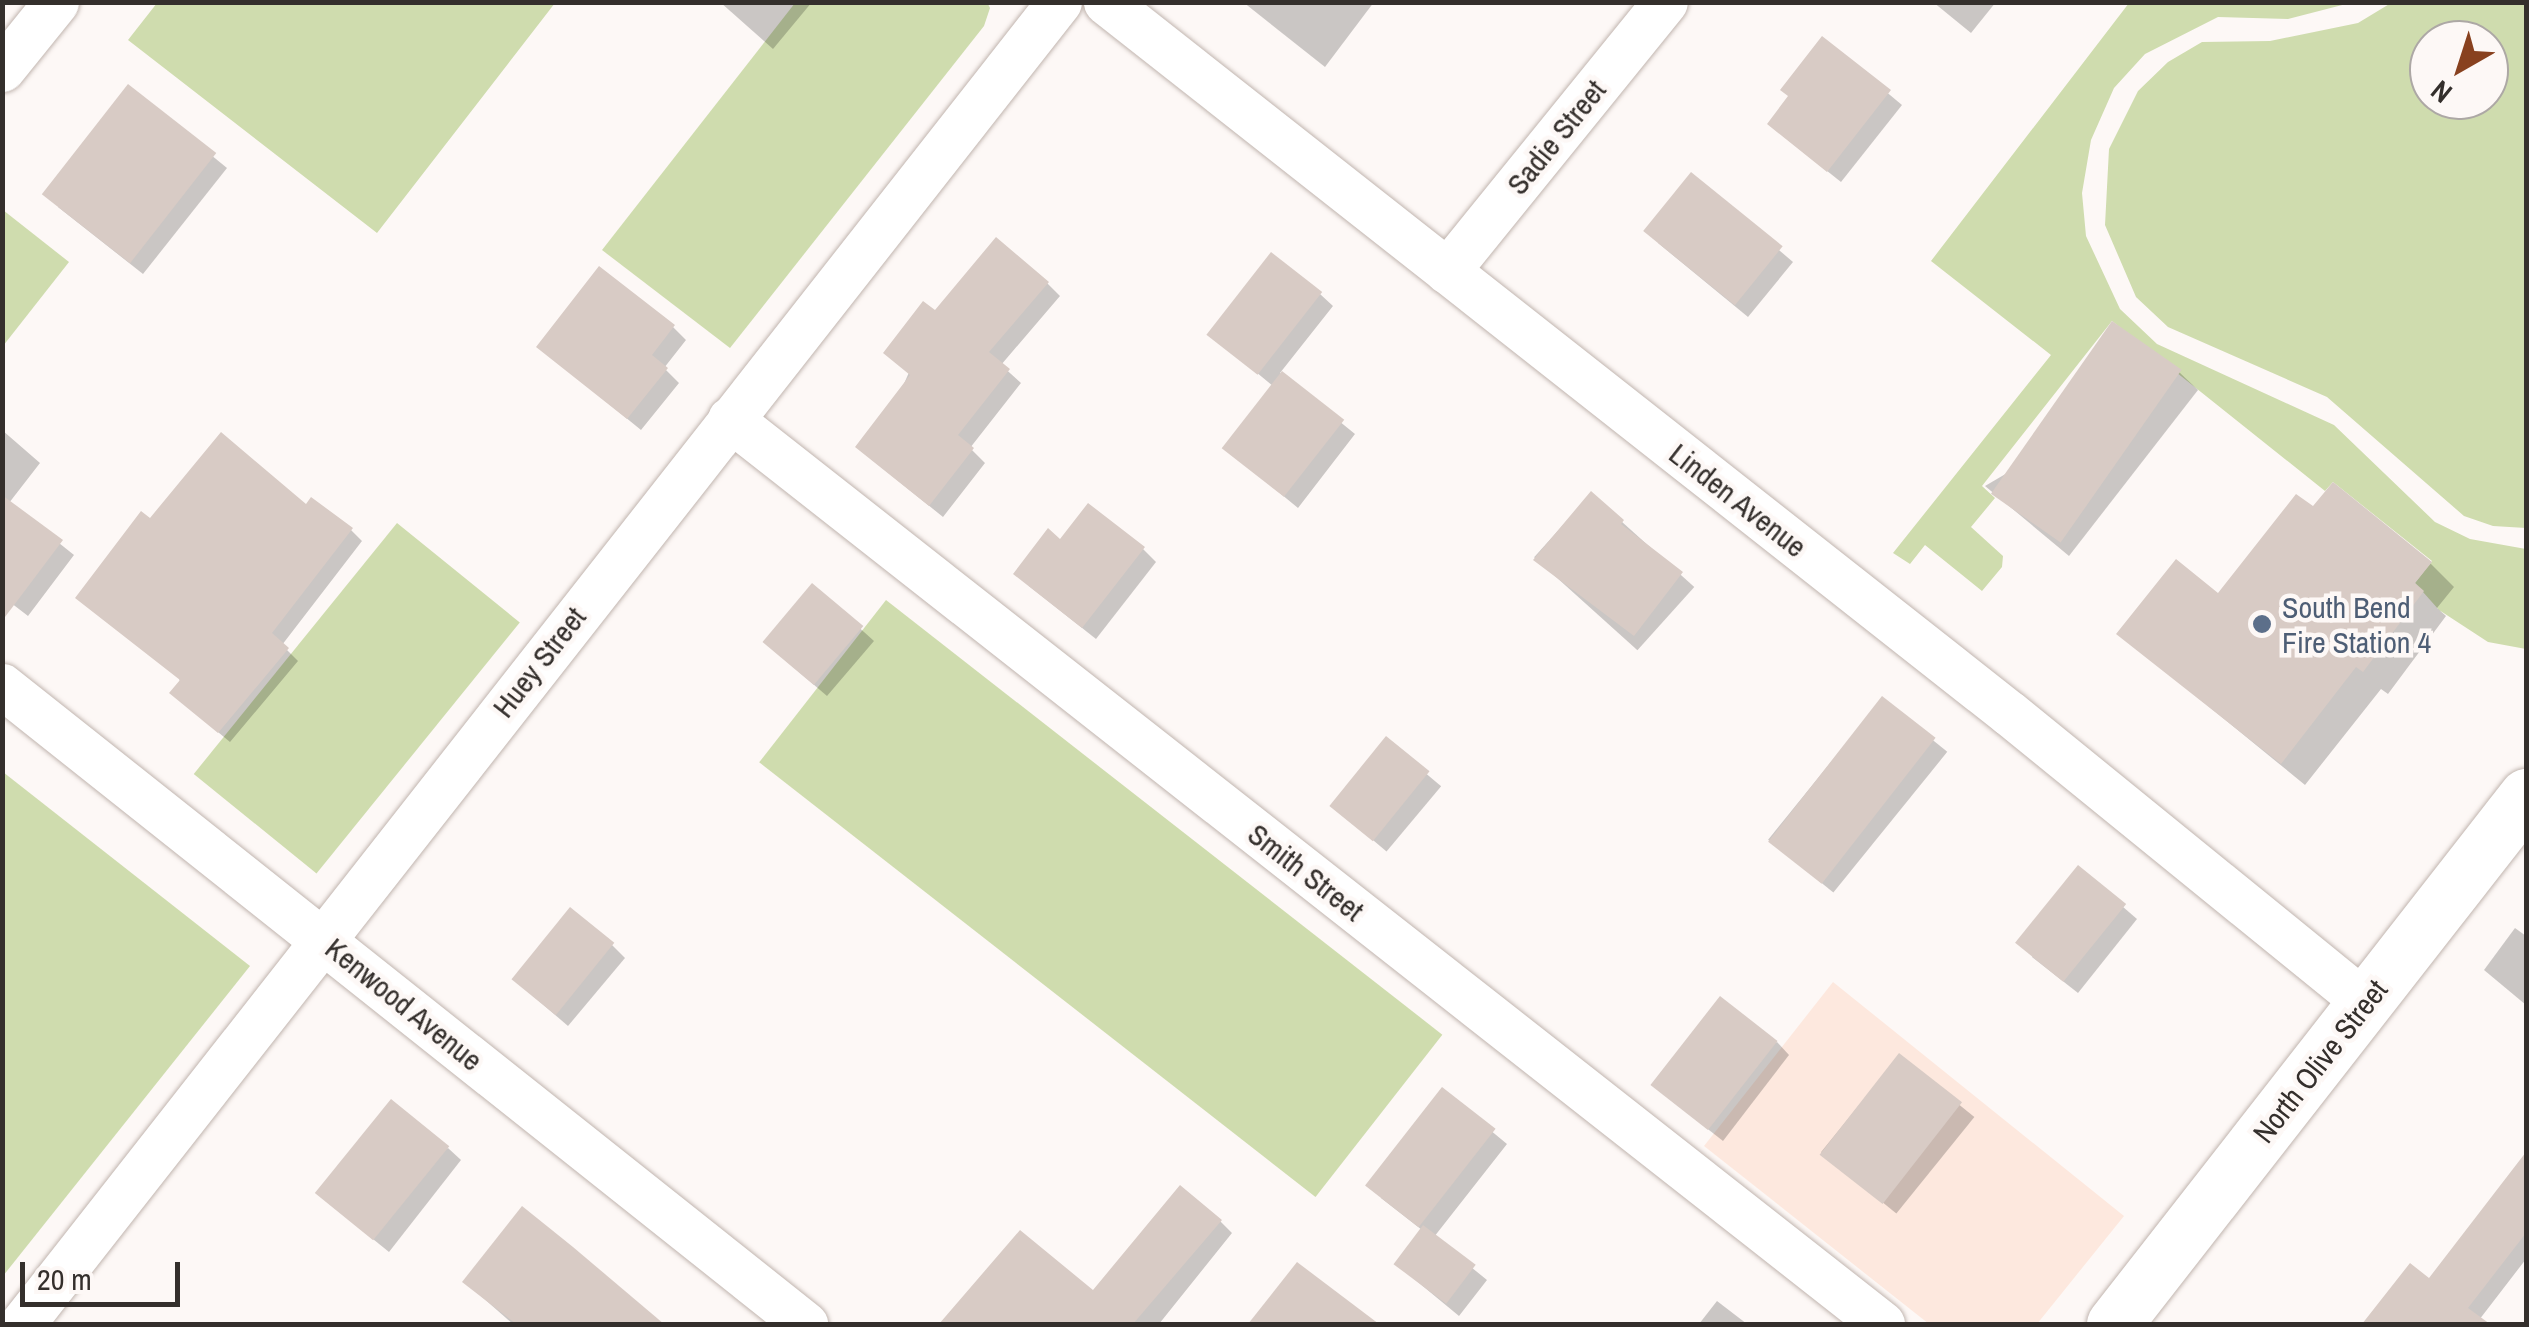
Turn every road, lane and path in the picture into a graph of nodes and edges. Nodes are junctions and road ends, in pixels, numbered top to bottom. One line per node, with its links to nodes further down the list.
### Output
1 (56, 2): 5 (street)
2 (1059, 2): 7 (street, Huey Street)
3 (1106, 2): 6 (street, Linden Avenue)
4 (1665, 2): 6 (street, Sadie Street)
5 (2, 70)
6 (1447, 271): 11 (street, Linden Avenue)
7 (730, 419): 10 (street, Huey Street); 14 (street, Smith Street)
8 (2, 686): 10 (street, Kenwood Avenue)
9 (2526, 796): 11 (street, North Olive Street)
10 (323, 940): 12 (street, Huey Street); 13 (street, Kenwood Avenue)
11 (2366, 1003): 15 (street, North Olive Street)
12 (22, 1324)
13 (805, 1324)
14 (1882, 1324)
15 (2114, 1324)

